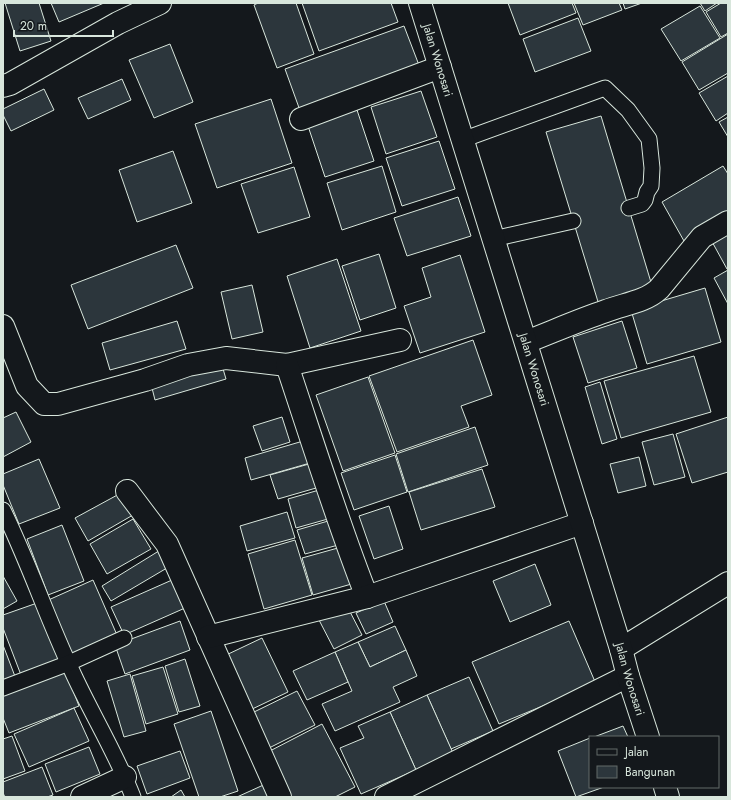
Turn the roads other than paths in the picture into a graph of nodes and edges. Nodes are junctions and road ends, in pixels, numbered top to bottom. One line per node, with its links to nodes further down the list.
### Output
1 (160, 3): 4 (main road)
2 (420, 3): 3 (main road, Jalan Wonosari)
3 (440, 68): 5 (main road); 6 (main road, Jalan Wonosari)
4 (3, 86)
5 (300, 119)
6 (462, 140): 7 (lane); 10 (main road, Jalan Wonosari)
7 (629, 208)
8 (573, 221): 10 (lane)
9 (728, 222): 13 (main road)
10 (493, 239): 13 (main road, Jalan Wonosari)
11 (3, 326): 14 (main road)
12 (400, 340): 14 (main road)
13 (526, 342): 17 (main road, Jalan Wonosari)
14 (287, 365): 19 (main road)
15 (127, 491): 20 (main road)
16 (3, 510): 23 (lane)
17 (582, 523): 19 (main road); 22 (main road, Jalan Wonosari)
18 (728, 583): 22 (main road)
19 (367, 597): 20 (main road)
20 (208, 637): 30 (main road)
21 (124, 638): 23 (lane)
22 (621, 650): 24 (main road, Jalan Wonosari)
23 (69, 663): 25 (lane); 27 (lane)
24 (628, 676): 26 (main road, Jalan Wonosari); 31 (main road)
25 (3, 688)
26 (648, 736)
27 (125, 776): 28 (main road); 29 (lane)
28 (82, 797)
29 (133, 797)
30 (280, 797)
31 (386, 797)

